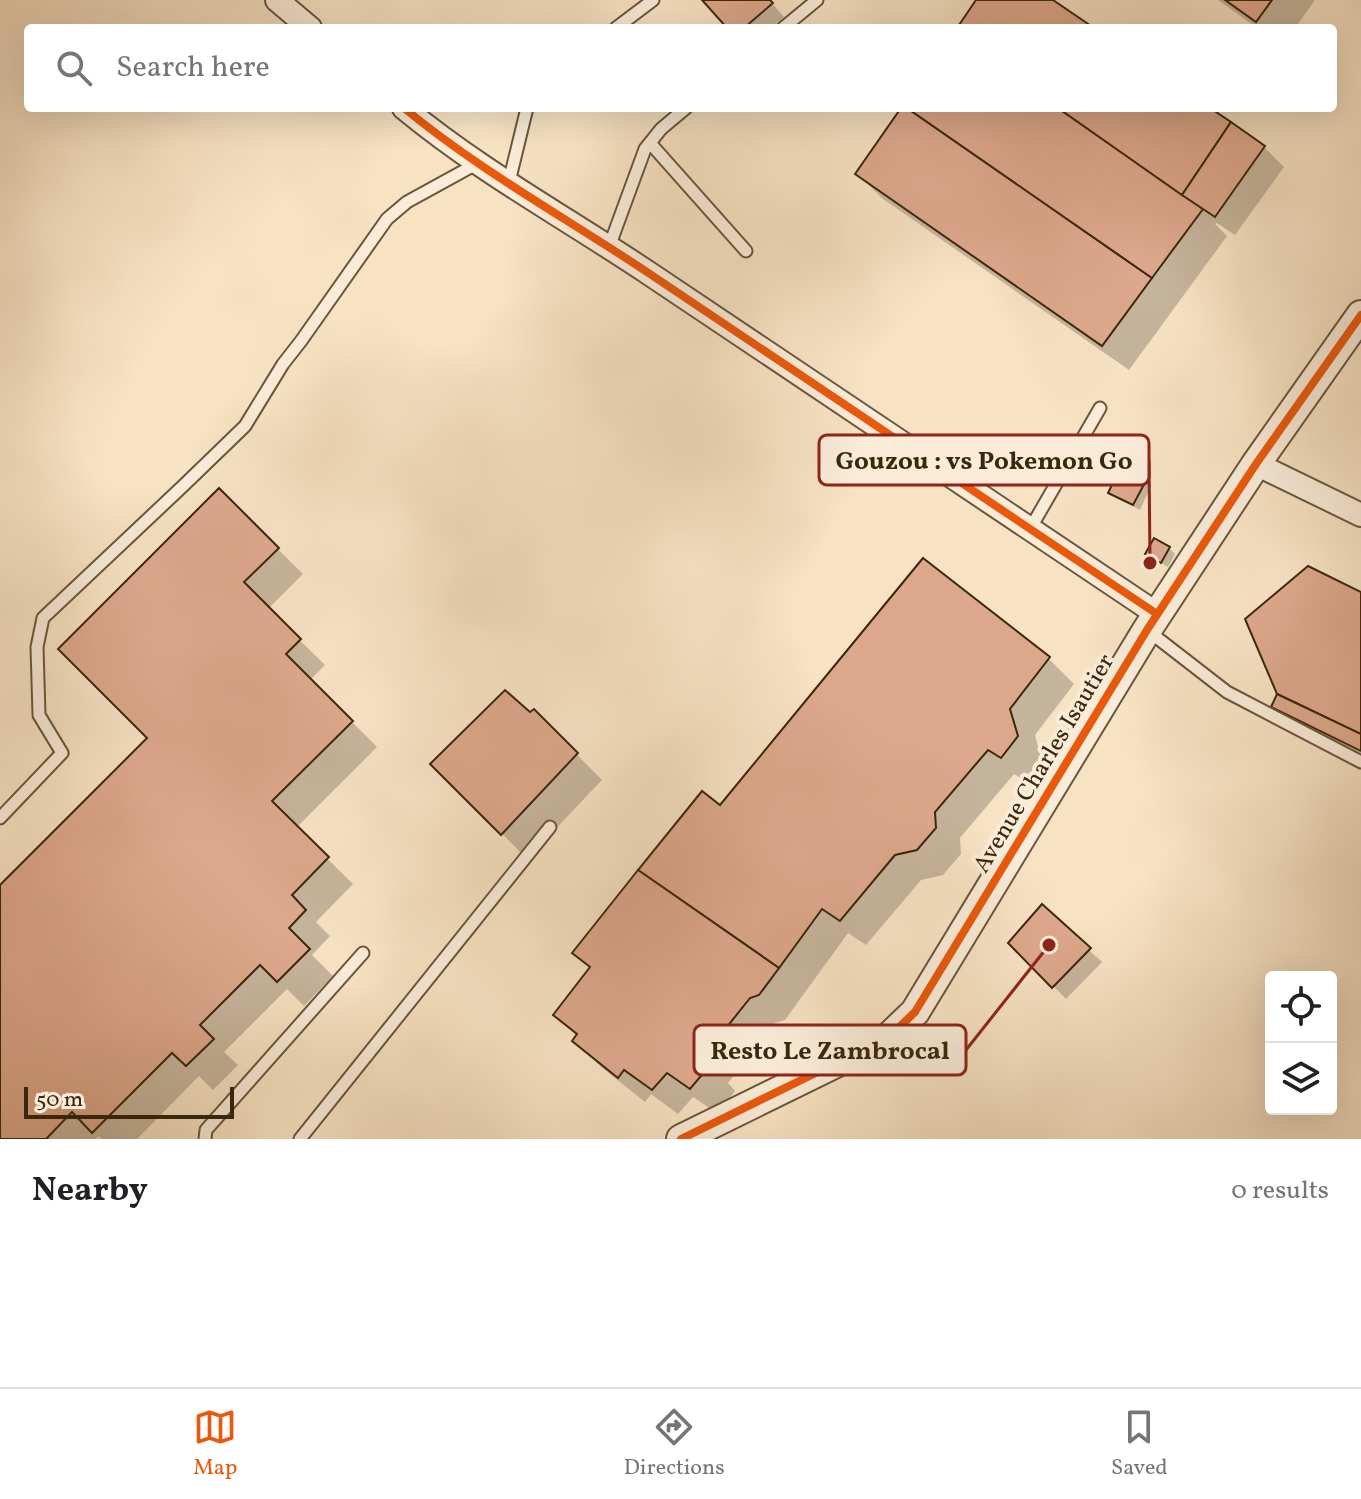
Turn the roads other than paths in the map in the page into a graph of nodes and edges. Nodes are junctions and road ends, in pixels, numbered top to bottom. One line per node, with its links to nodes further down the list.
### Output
1 (277, 0): 5 (street)
2 (303, 0): 6 (street)
3 (653, 0): 7 (lane)
4 (817, 0): 8 (lane)
5 (305, 24)
6 (318, 24)
7 (621, 24)
8 (788, 24)
9 (409, 112): 13 (street)
10 (526, 112): 14 (lane)
11 (681, 112): 12 (lane)
12 (650, 143): 15 (lane); 16 (lane)
13 (478, 163): 14 (street); 24 (lane)
14 (509, 182): 15 (street)
15 (609, 247): 21 (street)
16 (746, 251)
17 (1361, 315): 19 (street, Avenue Charles Isautier)
18 (1100, 408): 21 (lane)
19 (1256, 464): 20 (street); 22 (street, Avenue Charles Isautier)
20 (1361, 515)
21 (1030, 529): 22 (street)
22 (1152, 622): 23 (lane); 29 (street, Avenue Charles Isautier)
23 (1361, 762)
24 (0, 818)
25 (550, 827): 28 (lane)
26 (363, 953): 27 (lane)
27 (205, 1139)
28 (300, 1139)
29 (681, 1139)

